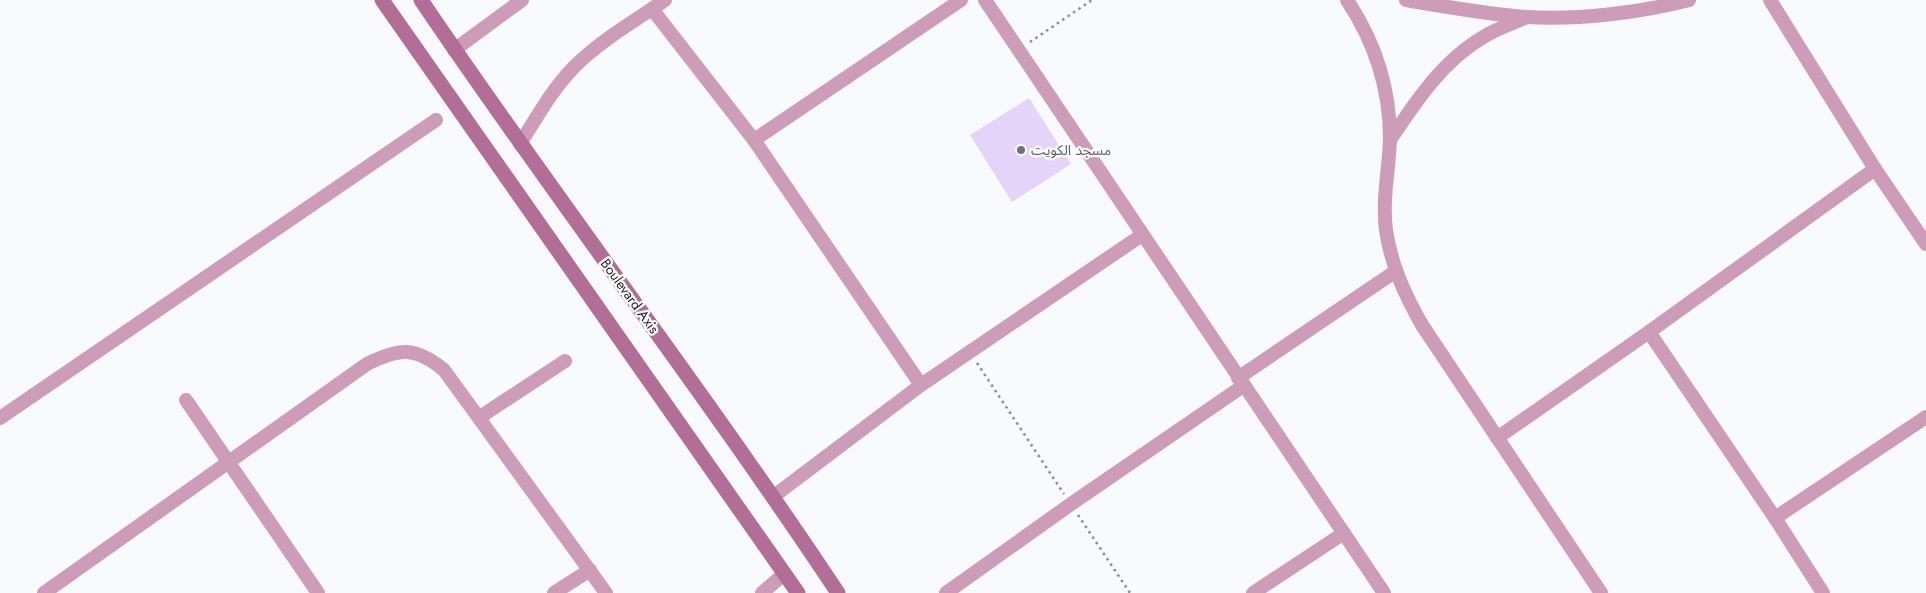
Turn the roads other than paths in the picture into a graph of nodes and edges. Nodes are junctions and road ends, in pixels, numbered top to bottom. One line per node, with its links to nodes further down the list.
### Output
1 (382, 0): 36 (street)
2 (421, 0): 13 (street, Boulevard Axis)
3 (522, 0): 13 (street)
4 (665, 0): 11 (street)
5 (961, 0): 15 (street)
6 (985, 0): 19 (street)
7 (1347, 0): 16 (street)
8 (1406, 0): 12 (street)
9 (1689, 0): 12 (street)
10 (1770, 0): 18 (street)
11 (652, 9): 15 (street); 17 (street)
12 (1527, 17): 16 (street)
13 (454, 50): 17 (street, Boulevard Axis)
14 (436, 120): 29 (street)
15 (754, 140): 25 (street)
16 (1390, 140): 21 (street)
17 (520, 144): 32 (street, Boulevard Axis)
18 (1875, 170): 20 (street); 22 (street)
19 (1142, 235): 24 (street); 25 (street)
20 (1926, 244)
21 (1396, 271): 24 (street); 30 (street)
22 (1649, 332): 30 (street); 33 (street)
23 (565, 361): 27 (street)
24 (1240, 382): 34 (street); 44 (street)
25 (920, 385): 32 (street)
26 (186, 400): 31 (street)
27 (480, 417): 31 (street); 35 (street)
28 (1926, 417): 33 (street)
29 (0, 418)
30 (1497, 438): 47 (street)
31 (229, 463): 37 (street); 38 (street)
32 (774, 496): 43 (street, Boulevard Axis)
33 (1775, 518): 48 (street)
34 (1344, 533): 45 (street); 46 (street)
35 (590, 570): 39 (street); 40 (street)
36 (784, 574): 41 (street); 42 (street)
37 (44, 593)
38 (318, 593)
39 (554, 593)
40 (606, 593)
41 (762, 593)
42 (798, 593)
43 (838, 593)
44 (946, 593)
45 (1253, 593)
46 (1384, 593)
47 (1601, 593)
48 (1823, 593)

